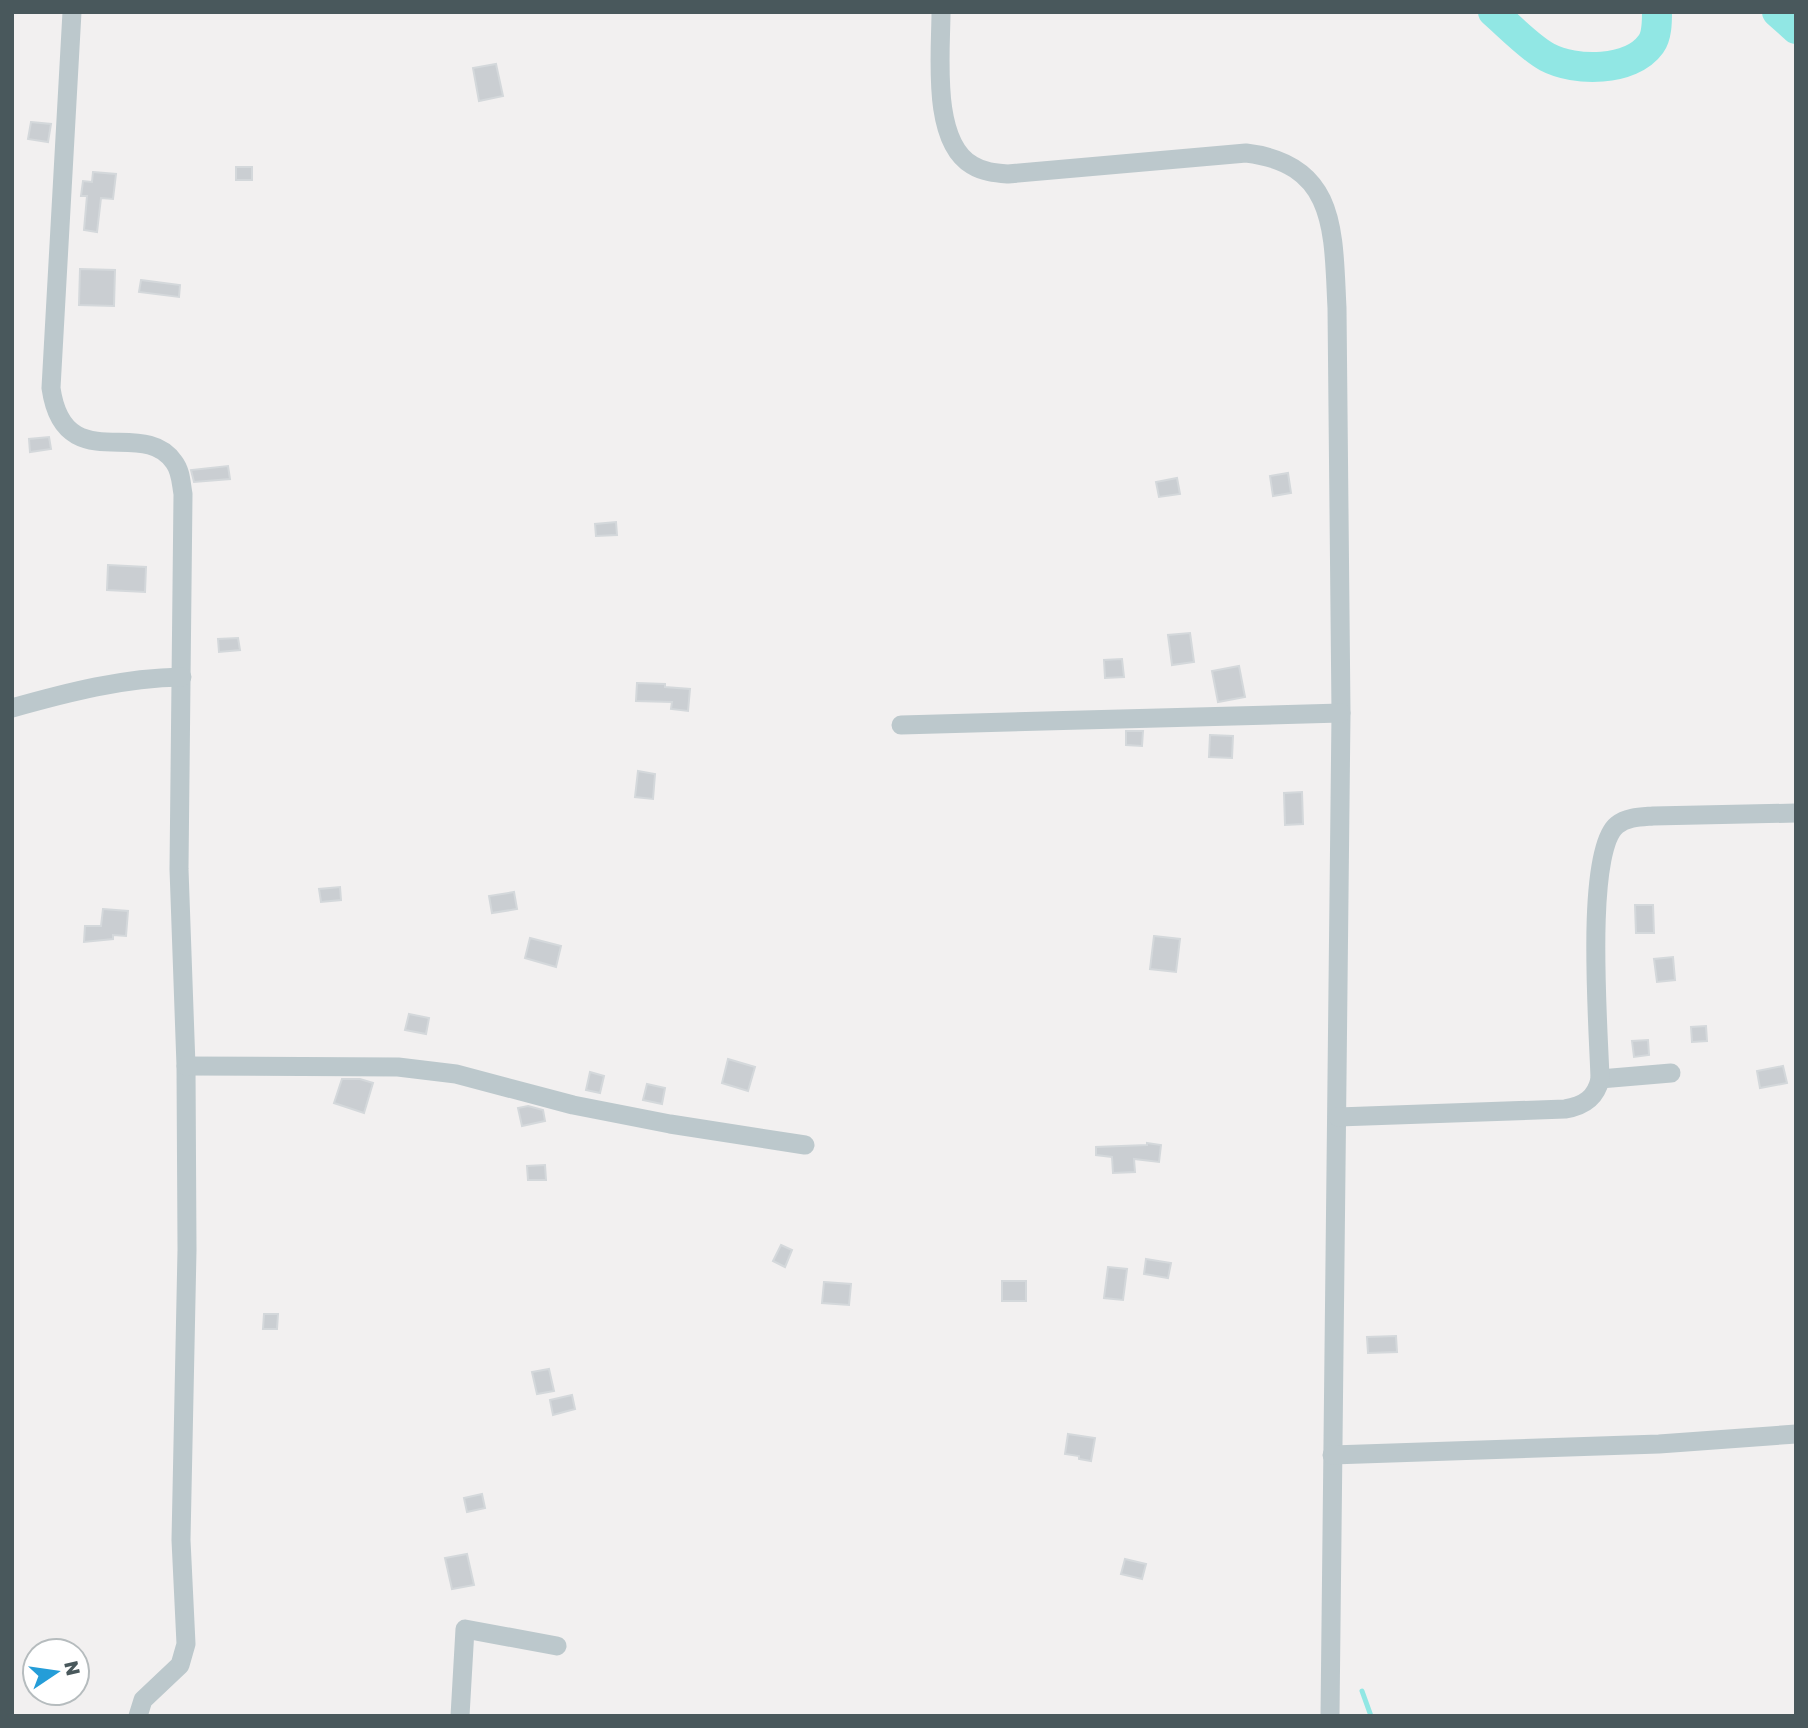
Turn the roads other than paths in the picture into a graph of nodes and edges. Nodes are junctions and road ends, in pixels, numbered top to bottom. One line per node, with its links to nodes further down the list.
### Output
1 (72, 12): 3 (street)
2 (941, 12): 5 (street)
3 (182, 677): 4 (street); 8 (street)
4 (12, 708)
5 (1341, 713): 6 (street); 11 (street)
6 (901, 725)
7 (1796, 813): 10 (street)
8 (186, 1066): 12 (street); 16 (street)
9 (1671, 1073): 10 (street)
10 (1600, 1079): 11 (street)
11 (1338, 1117): 14 (street)
12 (804, 1145)
13 (1796, 1434): 14 (street)
14 (1332, 1455): 18 (street)
15 (557, 1646): 17 (street)
16 (138, 1716)
17 (460, 1716)
18 (1330, 1716)

